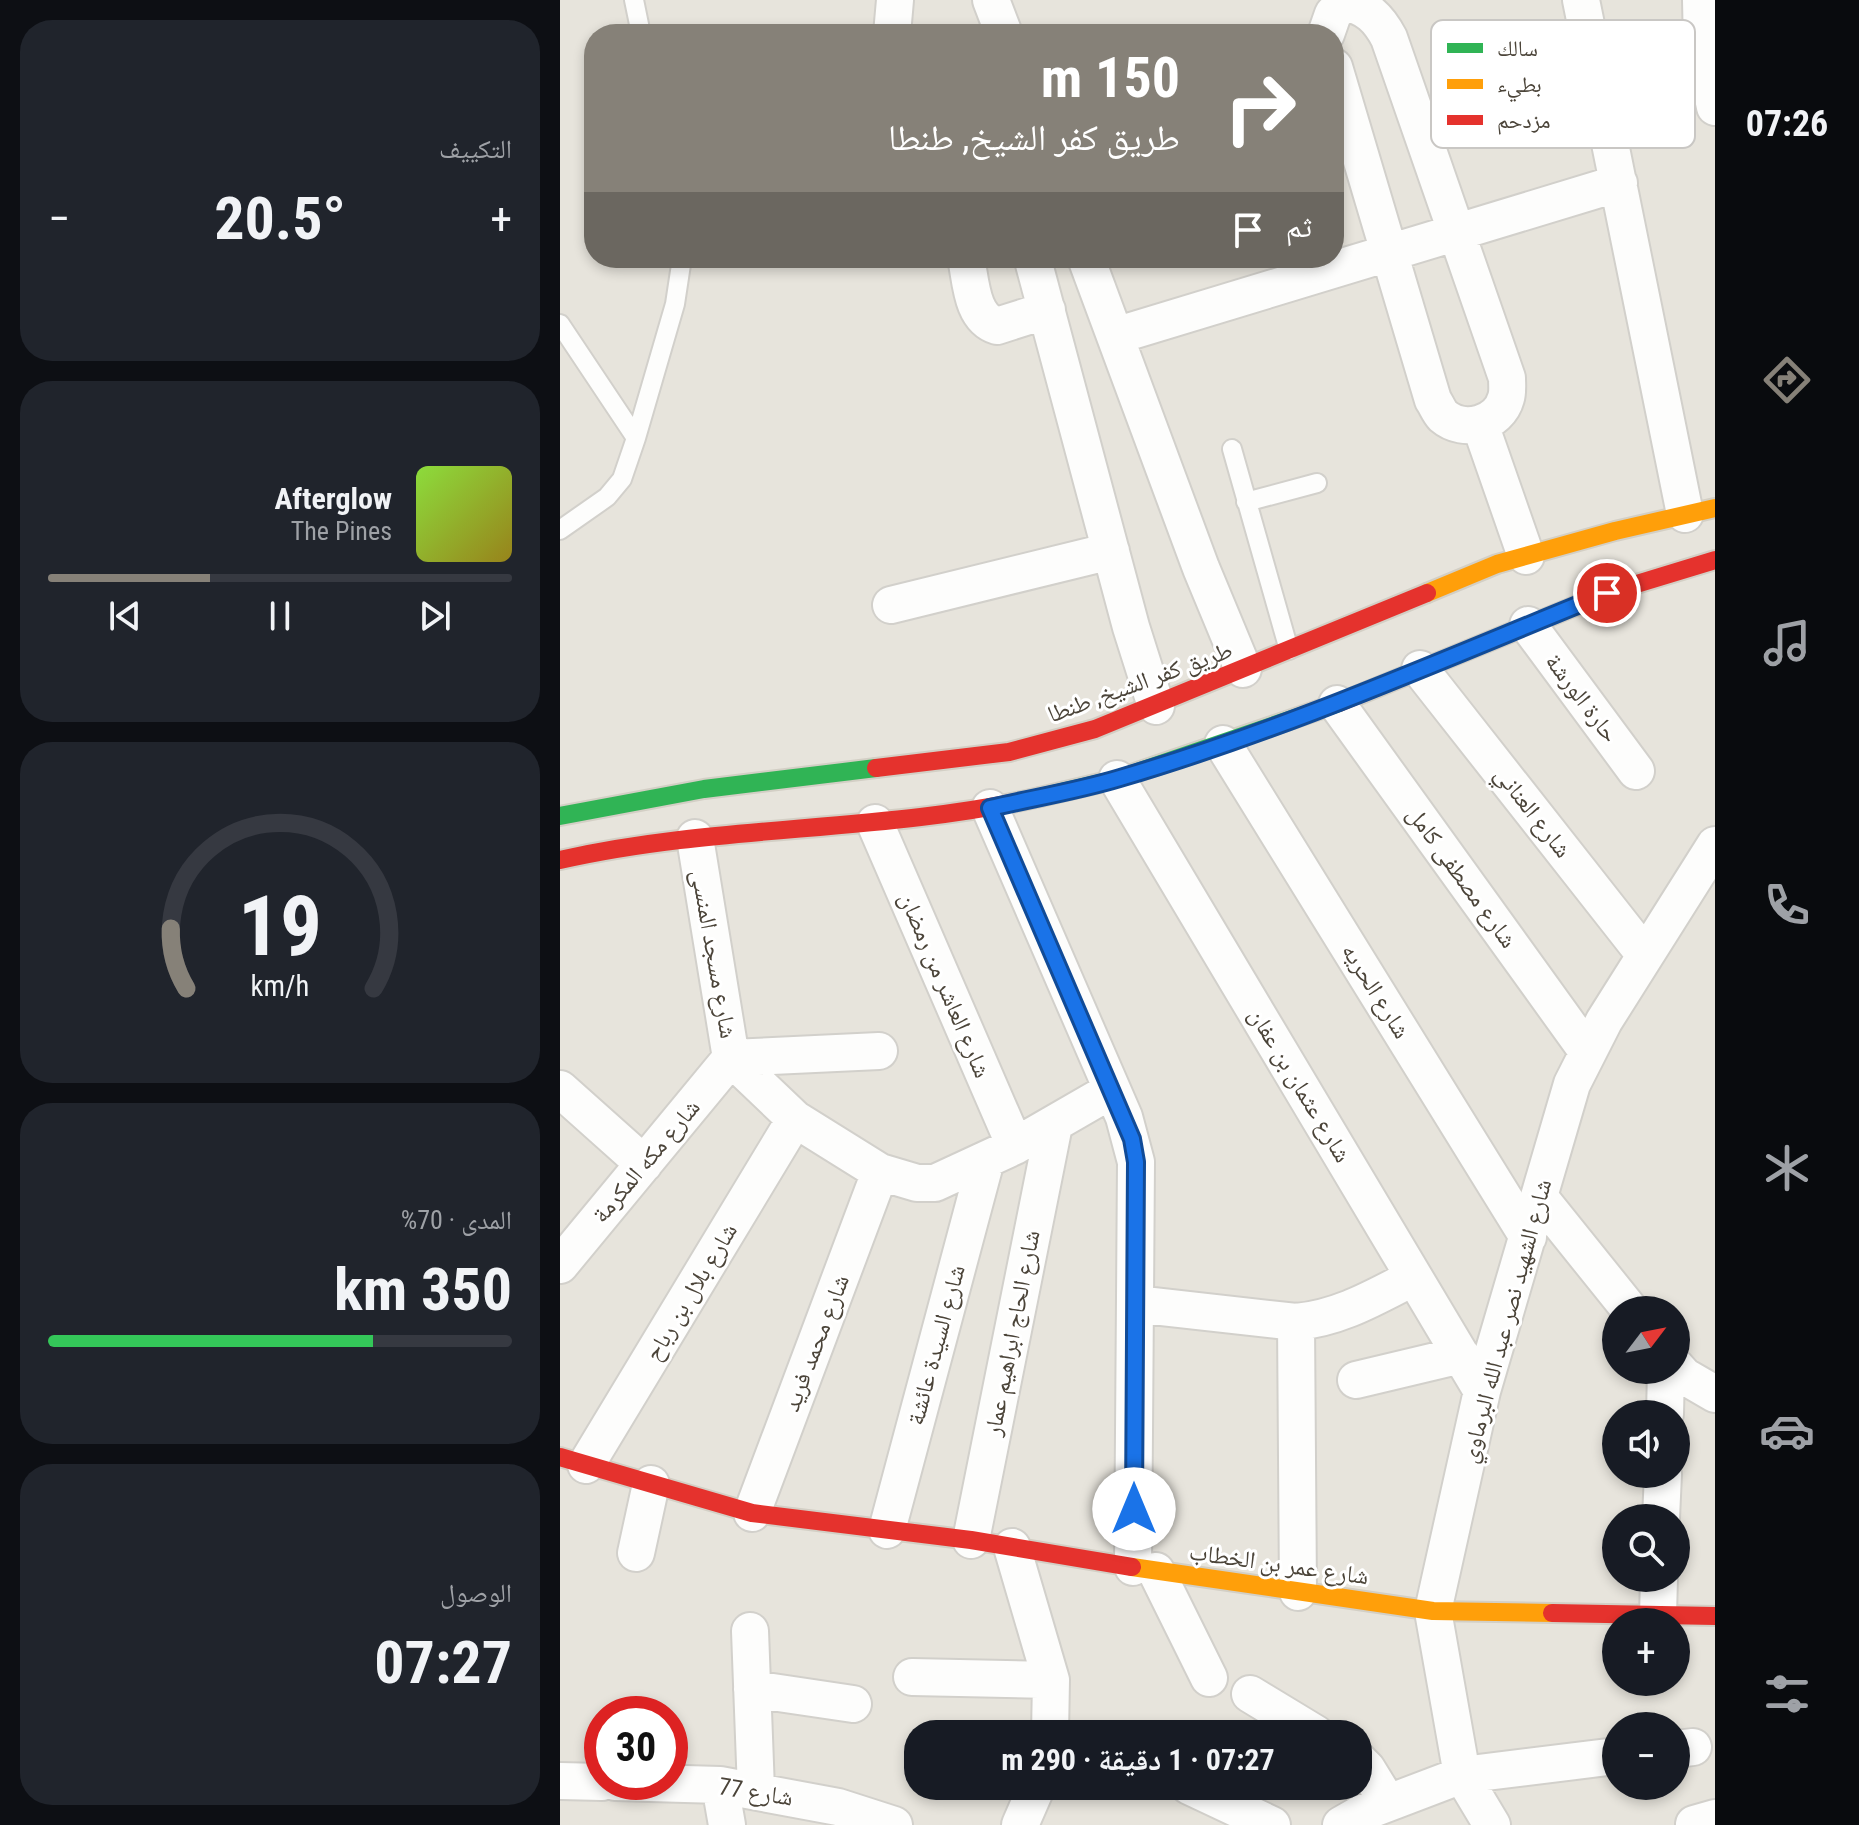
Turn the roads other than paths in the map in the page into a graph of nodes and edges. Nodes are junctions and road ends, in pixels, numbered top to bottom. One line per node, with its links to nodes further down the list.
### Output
1 (634, 0): 8 (lane)
2 (895, 0): 9 (street)
3 (991, 0): 10 (street)
4 (1581, 0): 7 (street)
5 (1701, 0): 13 (street)
6 (1344, 1): 11 (street); 16 (street)
7 (1585, 20)
8 (639, 24)
9 (893, 24)
10 (1000, 24)
11 (1330, 24)
12 (1344, 101): 17 (street)
13 (1715, 107)
14 (1612, 148): 15 (street)
15 (1619, 183): 16 (street); 32 (street)
16 (1457, 233): 17 (street); 27 (street)
17 (1389, 253): 18 (street); 27 (street)
18 (1344, 267)
19 (680, 268): 28 (lane)
20 (968, 268): 24 (street)
21 (1035, 268): 24 (street)
22 (1090, 268): 26 (street)
23 (1339, 268): 26 (street)
24 (1047, 310): 34 (street)
25 (560, 324): 28 (lane)
26 (1115, 336): 41 (street)
27 (1480, 424): 35 (street)
28 (636, 438): 33 (lane)
29 (1232, 449): 31 (lane)
30 (1317, 483): 31 (lane)
31 (1246, 502): 40 (lane)
32 (1700, 511): 35 (main road, طريق كفر الشيخ, طنطا)
33 (560, 530)
34 (1111, 551): 38 (street); 44 (street)
35 (1512, 560): 37 (main road); 40 (main road, طريق كفر الشيخ, طنطا)
36 (1715, 560): 39 (main road)
37 (1486, 587)
38 (891, 605)
39 (1515, 624): 42 (main road); 46 (street, حارة الورشة)
40 (1289, 650): 41 (main road, طريق كفر الشيخ, طنطا)
41 (1243, 669): 44 (main road, طريق كفر الشيخ, طنطا)
42 (1420, 669): 43 (main road); 54 (street, شارع العناني)
43 (1337, 704): 45 (main road); 56 (street, شارع مصطفى كامل)
44 (1156, 706): 49 (main road, طريق كفر الشيخ, طنطا)
45 (1223, 744): 47 (main road); 66 (street, شارع الحريه)
46 (1636, 771)
47 (1117, 779): 48 (main road); 68 (street, شارع عثمان بن عفان)
48 (990, 808): 50 (main road); 59 (street)
49 (560, 816)
50 (875, 823): 51 (main road); 62 (street, شارع العاشر من رمضان)
51 (695, 838): 53 (main road); 57 (street, شارع مسجد المنسى)
52 (1715, 845): 54 (street, شارع الشهيد نصر عبد الله البرماوي)
53 (560, 860)
54 (1645, 955): 56 (street, شارع الشهيد نصر عبد الله البرماوي)
55 (879, 1051): 57 (street)
56 (1587, 1051): 65 (street, شارع الشهيد نصر عبد الله البرماوي)
57 (731, 1058): 60 (street, شارع مسجد المنسى); 63 (street, شارع مكه المكرمة)
58 (560, 1089): 63 (street)
59 (1112, 1090): 61 (street, شارع مسجد المنسى); 70 (street)
60 (795, 1119): 64 (street, شارع مسجد المنسى); 77 (street, شارع بلال بن رباح)
61 (1054, 1125): 62 (street, شارع مسجد المنسى); 81 (street, شارع الحاج ابراهيم عمار)
62 (1000, 1153): 64 (street, شارع مسجد المنسى); 80 (street, شارع السيدة عائشة)
63 (644, 1164): 67 (street, شارع مكه المكرمة)
64 (880, 1172): 79 (street, شارع محمد فريد)
65 (1540, 1198): 66 (street, شارع الشهيد نصر عبد الله البرماوي); 69 (street)
66 (1528, 1237): 75 (street, شارع الشهيد نصر عبد الله البرماوي)
67 (560, 1265)
68 (1414, 1277): 71 (street); 72 (street, شارع عثمان بن عفان)
69 (1619, 1296)
70 (1135, 1304): 71 (street); 84 (street)
71 (1296, 1322): 85 (street)
72 (1461, 1355): 74 (street); 75 (street, شارع عثمان بن عفان)
73 (1690, 1379): 76 (street)
74 (1356, 1380)
75 (1482, 1391): 86 (street, شارع الشهيد نصر عبد الله البرماوي)
76 (1715, 1394)
77 (573, 1461): 78 (main road, شارع عمر بن الخطاب)
78 (651, 1484): 79 (main road, شارع عمر بن الخطاب); 83 (street)
79 (752, 1513): 80 (main road, شارع عمر بن الخطاب)
80 (887, 1530): 81 (main road, شارع عمر بن الخطاب)
81 (971, 1540): 82 (main road, شارع عمر بن الخطاب)
82 (1012, 1547): 84 (main road, شارع عمر بن الخطاب); 93 (street)
83 (636, 1553)
84 (1144, 1569): 85 (main road, شارع عمر بن الخطاب); 92 (street)
85 (1298, 1592): 86 (main road, شارع عمر بن الخطاب)
86 (1433, 1611): 87 (main road, شارع عمر بن الخطاب); 100 (street, شارع الشهيد نصر عبد الله البرماوي)
87 (1602, 1614)
88 (1690, 1616): 89 (main road, شارع عمر بن الخطاب)
89 (1715, 1616)
90 (750, 1631): 94 (street)
91 (912, 1677): 93 (street)
92 (1209, 1678)
93 (1051, 1680): 97 (street)
94 (752, 1689): 96 (street); 106 (street)
95 (1250, 1694): 98 (street)
96 (853, 1704)
97 (1058, 1720)
98 (1293, 1720)
99 (1602, 1758): 100 (street)
100 (1462, 1775): 109 (street); 117 (street, شارع الشهيد نصر عبد الله البرماوي)
101 (1372, 1777): 109 (street)
102 (560, 1781): 103 (street)
103 (584, 1782)
104 (688, 1784): 105 (street, شارع 77)
105 (720, 1785): 106 (street, شارع 77); 112 (street)
106 (756, 1790): 113 (street, شارع 77)
107 (1031, 1800): 114 (street)
108 (1219, 1800): 115 (street)
109 (1388, 1803): 116 (street)
110 (1715, 1818): 111 (street)
111 (1694, 1824)
112 (727, 1825)
113 (894, 1825)
114 (1020, 1825)
115 (1272, 1825)
116 (1341, 1825)
117 (1492, 1825)

